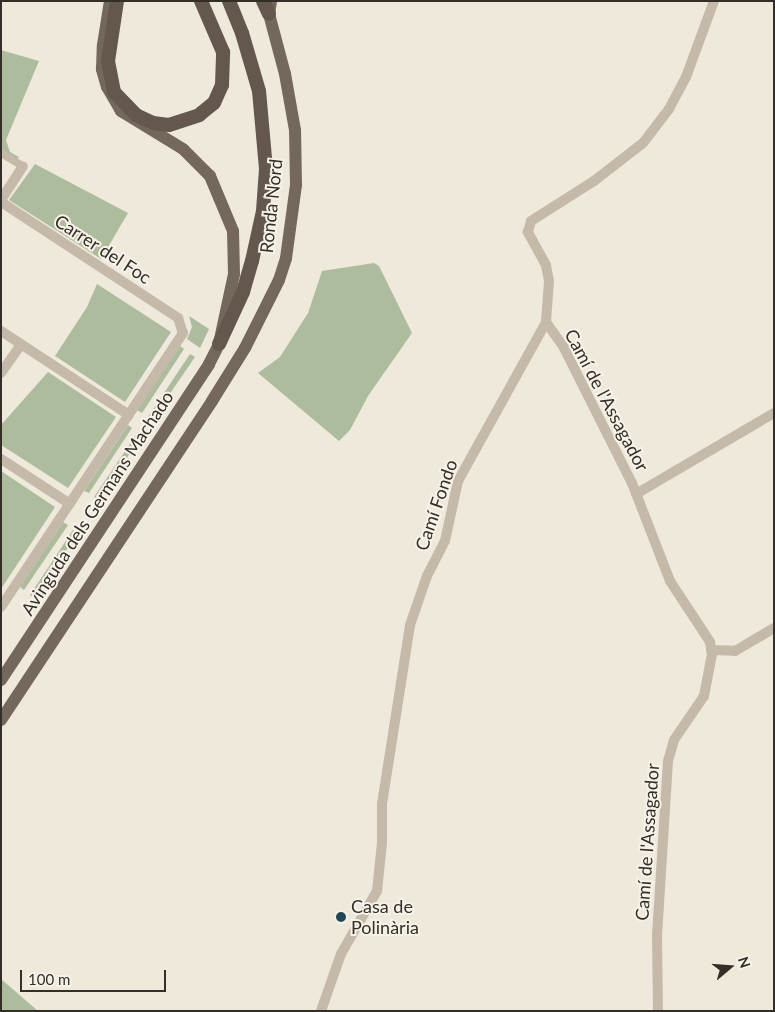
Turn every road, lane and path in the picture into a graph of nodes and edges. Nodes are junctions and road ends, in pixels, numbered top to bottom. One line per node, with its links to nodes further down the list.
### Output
1 (110, 1): 15 (main road)
2 (117, 1): 3 (highway)
3 (201, 1)
4 (229, 1): 15 (highway, Ronda Nord)
5 (263, 1): 7 (highway, Ronda Nord)
6 (714, 1): 11 (street, Camí Fondo)
7 (270, 8): 26 (main road, Ronda Nord)
8 (1, 153): 9 (street)
9 (22, 166): 10 (street)
10 (1, 201): 12 (street, Carrer del Foc)
11 (546, 322): 20 (street, Camí de l'Assagador); 27 (street, Camí Fondo)
12 (183, 327): 18 (street, Avinguda dels Germans Machado)
13 (1, 331): 14 (street)
14 (21, 344): 16 (street); 18 (street)
15 (219, 344): 25 (main road, Avinguda dels Germans Machado)
16 (1, 373)
17 (774, 413): 20 (street, Camí de l'Assagador)
18 (129, 415): 21 (street, Avinguda dels Germans Machado)
19 (1, 459): 21 (street)
20 (636, 494): 24 (street, Camí de l'Assagador)
21 (70, 504): 22 (street, Avinguda dels Germans Machado)
22 (1, 607)
23 (774, 628): 24 (street)
24 (711, 650): 28 (street, Camí de l'Assagador)
25 (1, 680)
26 (1, 720)
27 (320, 1011)
28 (658, 1011)

